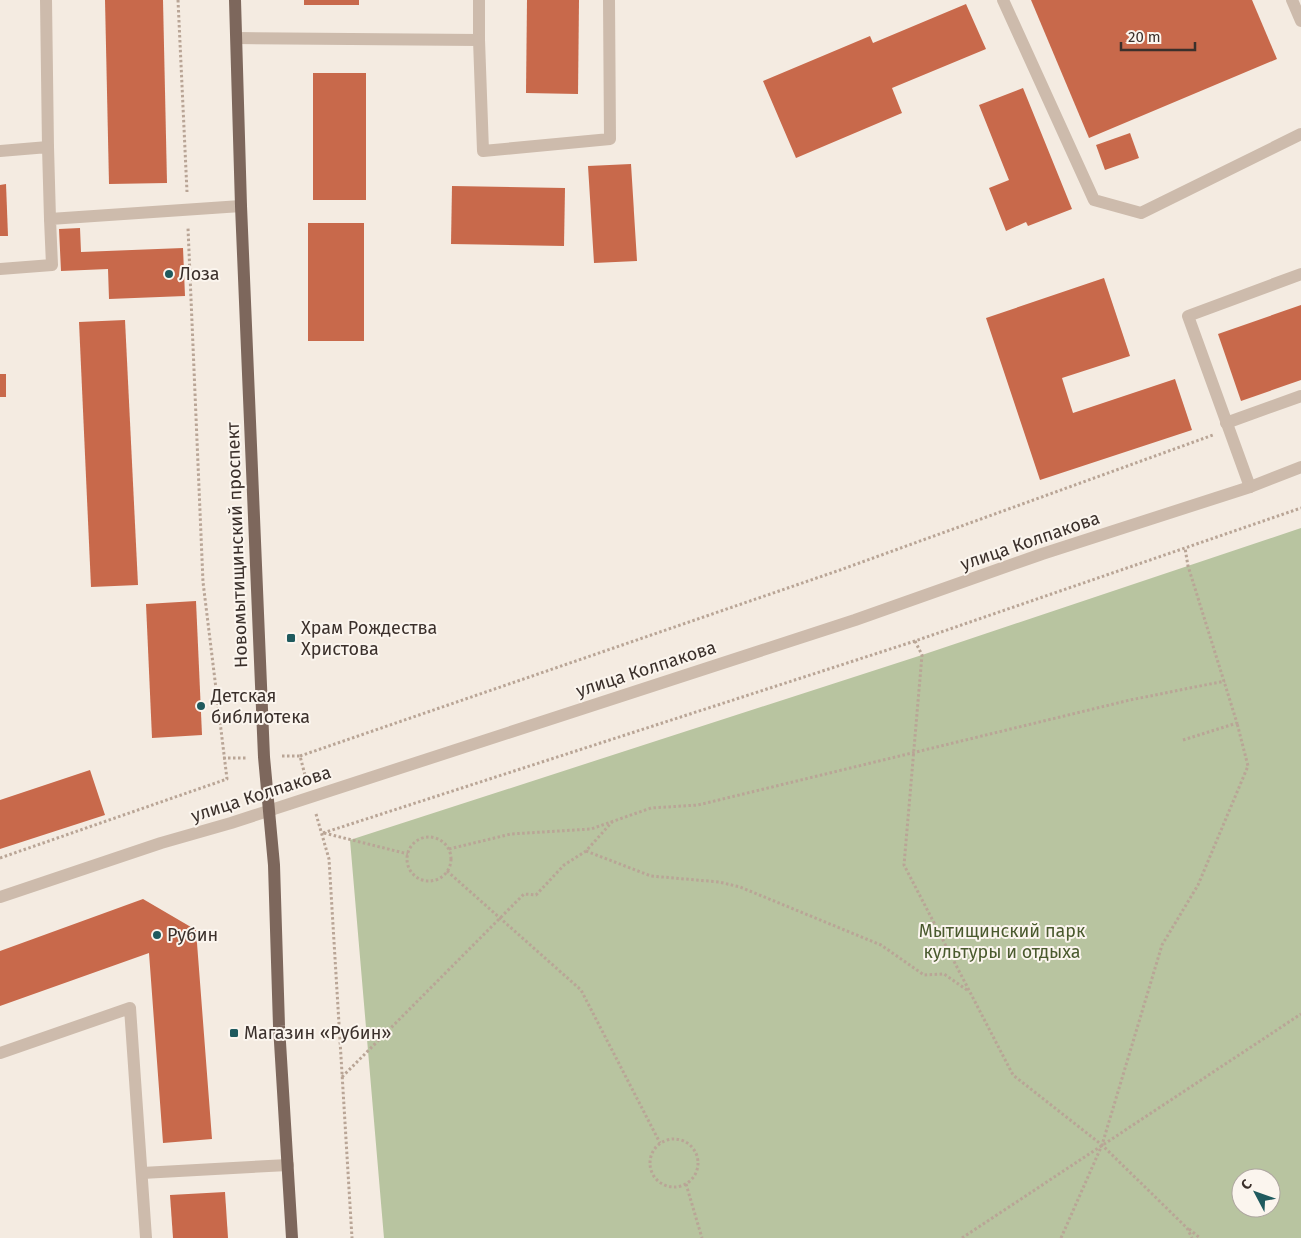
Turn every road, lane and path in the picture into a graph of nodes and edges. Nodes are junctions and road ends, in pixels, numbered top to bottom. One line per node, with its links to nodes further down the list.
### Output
1 (46, 0): 12 (street)
2 (178, 0): 15 (path)
3 (235, 0): 9 (main road, Новомытищинский проспект)
4 (479, 0): 10 (street)
5 (609, 0): 10 (street)
6 (1003, 0): 11 (street)
7 (1292, 0): 8 (street)
8 (1301, 22)
9 (237, 38): 10 (street); 14 (main road, Новомытищинский проспект)
10 (479, 40)
11 (1301, 134)
12 (48, 147): 13 (street); 16 (street)
13 (0, 151)
14 (240, 206): 15 (street); 31 (main road, Новомытищинский проспект)
15 (187, 210): 16 (street); 37 (path)
16 (50, 219): 17 (street)
17 (0, 269)
18 (1301, 274): 20 (street)
19 (1301, 396): 20 (street)
20 (1227, 426): 22 (street); 30 (path)
21 (1301, 467): 22 (street, улица Колпакова)
22 (1250, 487): 31 (street, улица Колпакова)
23 (1301, 508): 24 (path)
24 (1185, 548): 25 (path); 26 (path)
25 (915, 641): 29 (path); 33 (path)
26 (1225, 681): 27 (path); 29 (path)
27 (1236, 723): 28 (path); 46 (path)
28 (1183, 740)
29 (913, 753): 32 (path); 41 (path)
30 (300, 756)
31 (268, 810): 39 (street, улица Колпакова); 47 (main road, Новомытищинский проспект)
32 (612, 822): 34 (path); 35 (path)
33 (323, 833): 36 (path); 44 (path)
34 (449, 850): 36 (path); 38 (path)
35 (586, 851): 40 (path); 41 (path)
36 (408, 854): 38 (path)
37 (0, 858)
38 (448, 872): 40 (path)
39 (0, 897)
40 (500, 918): 44 (path); 45 (path)
41 (969, 991): 46 (path)
42 (1301, 1014): 46 (path)
43 (0, 1053): 48 (street)
44 (342, 1077): 53 (path)
45 (660, 1143): 49 (path); 49 (path)
46 (1102, 1146): 50 (path); 55 (path); 56 (path)
47 (288, 1165): 48 (street); 52 (main road, Новомытищинский проспект)
48 (142, 1173): 51 (street)
49 (686, 1184): 54 (path)
50 (1187, 1228): 57 (path); 58 (path)
51 (146, 1238)
52 (292, 1238)
53 (352, 1238)
54 (702, 1238)
55 (962, 1238)
56 (1061, 1238)
57 (1192, 1238)
58 (1200, 1238)

